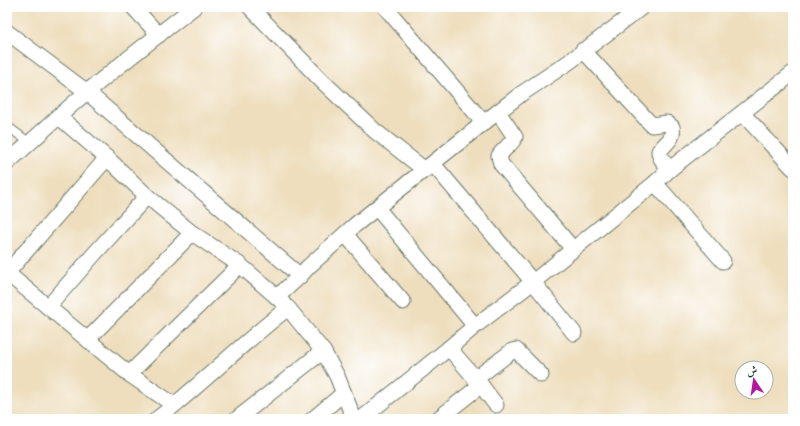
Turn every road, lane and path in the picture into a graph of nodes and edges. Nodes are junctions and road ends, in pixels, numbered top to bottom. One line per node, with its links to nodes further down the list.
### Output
1 (133, 7): 7 (street)
2 (194, 7): 7 (street)
3 (250, 7): 19 (street)
4 (385, 7): 14 (street)
5 (642, 7): 8 (street)
6 (7, 32): 10 (street)
7 (159, 35): 10 (street)
8 (583, 50): 11 (street); 21 (street)
9 (793, 73): 12 (street)
10 (87, 92): 13 (street); 31 (street)
11 (498, 112): 14 (street); 27 (street)
12 (742, 113): 20 (street); 21 (street)
13 (58, 116): 16 (street); 17 (street)
14 (484, 123): 19 (street)
15 (7, 126): 16 (lane)
16 (30, 143): 18 (street)
17 (107, 158): 23 (street); 30 (street)
18 (7, 163)
19 (429, 167): 24 (street); 32 (street)
20 (793, 168)
21 (670, 170): 22 (street)
22 (655, 183): 27 (street); 28 (street)
23 (147, 196): 25 (street); 35 (street)
24 (377, 208): 26 (street); 37 (street)
25 (192, 233): 29 (street); 39 (street)
26 (345, 234): 31 (street); 34 (street)
27 (573, 249): 32 (street)
28 (724, 261)
29 (240, 265): 33 (street); 42 (street)
30 (7, 273): 35 (street)
31 (300, 276): 33 (street)
32 (533, 282): 37 (street); 38 (street)
33 (277, 297): 36 (street)
34 (403, 302)
35 (48, 307): 39 (street)
36 (288, 308): 41 (street); 47 (street)
37 (475, 326): 40 (street)
38 (574, 333)
39 (88, 339): 42 (street)
40 (449, 348): 44 (street); 52 (street)
41 (323, 351): 45 (street); 49 (street)
42 (129, 374): 47 (street)
43 (541, 375): 44 (street)
44 (478, 382): 46 (street); 53 (street)
45 (344, 393): 50 (street); 51 (street)
46 (496, 404)
47 (174, 405): 48 (street)
48 (157, 419)
49 (237, 419)
50 (313, 419)
51 (354, 419)
52 (361, 419)
53 (438, 419)

